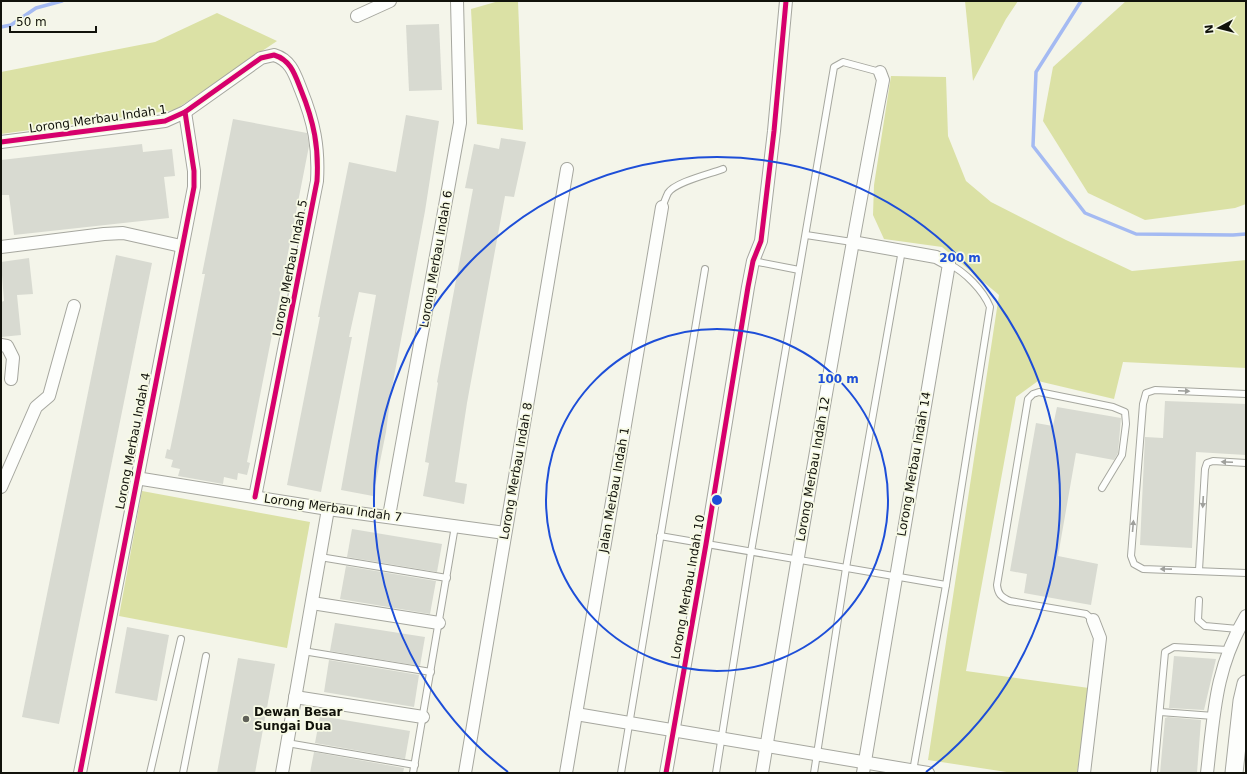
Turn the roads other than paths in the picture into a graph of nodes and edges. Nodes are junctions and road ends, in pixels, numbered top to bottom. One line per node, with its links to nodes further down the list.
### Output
1 (390, 1): 4 (street)
2 (457, 1): 31 (street, Lorong Merbau Indah 6)
3 (786, 1): 17 (street, Lorong Merbau Indah 10)
4 (357, 16)
5 (274, 54): 7 (street, Lorong Merbau Indah 1); 29 (street, Lorong Merbau Indah 5)
6 (880, 72): 12 (lane); 13 (street, Lorong Merbau Indah 12)
7 (185, 112): 8 (street, Lorong Merbau Indah 1); 15 (street, Lorong Merbau Indah 4)
8 (1, 142)
9 (567, 169): 33 (street, Lorong Merbau Indah 8)
10 (723, 169): 11 (lane)
11 (662, 208): 59 (street, Jalan Merbau Indah 1)
12 (806, 235): 13 (lane); 20 (lane)
13 (852, 242): 16 (street); 38 (street, Lorong Merbau Indah 12)
14 (1, 246): 15 (street)
15 (181, 246): 26 (street, Lorong Merbau Indah 4)
16 (902, 250): 18 (street); 39 (lane)
17 (753, 261): 20 (lane); 35 (street, Lorong Merbau Indah 10)
18 (949, 264): 42 (street, Lorong Merbau Indah 14); 44 (lane)
19 (705, 269): 34 (lane)
20 (799, 270): 36 (lane)
21 (74, 306): 27 (street)
22 (1, 345): 23 (street)
23 (11, 379)
24 (1246, 394): 40 (lane, one-way to 24)
25 (1246, 463): 40 (lane, one-way to 40)
26 (136, 478): 29 (street, Lorong Merbau Indah 7); 71 (street, Lorong Merbau Indah 4)
27 (1, 487)
28 (1102, 488): 48 (lane)
29 (255, 497): 30 (street, Lorong Merbau Indah 7)
30 (328, 509): 31 (street, Lorong Merbau Indah 7); 37 (street)
31 (389, 516): 32 (street, Lorong Merbau Indah 7)
32 (455, 526): 33 (street, Lorong Merbau Indah 7); 43 (lane)
33 (505, 533): 76 (street, Lorong Merbau Indah 8)
34 (660, 536): 35 (lane); 62 (lane)
35 (706, 544): 36 (lane); 63 (street, Lorong Merbau Indah 10)
36 (752, 552): 38 (lane); 64 (lane)
37 (320, 557): 43 (lane); 46 (street)
38 (797, 560): 39 (lane); 66 (street, Lorong Merbau Indah 12)
39 (846, 568): 42 (lane); 67 (lane)
40 (1199, 570): 41 (lane)
41 (1246, 573)
42 (895, 576): 44 (lane); 69 (street, Lorong Merbau Indah 14)
43 (447, 578): 49 (lane)
44 (946, 585): 70 (lane)
45 (1199, 600): 50 (lane)
46 (312, 603): 49 (street); 52 (street)
47 (1246, 616): 50 (street)
48 (1093, 620): 84 (street)
49 (439, 623): 55 (lane)
50 (1238, 629): 53 (street)
51 (181, 639): 72 (lane)
52 (303, 650): 55 (lane); 57 (street)
53 (1228, 650): 58 (lane); 60 (street)
54 (206, 656): 73 (lane)
55 (431, 672): 61 (lane)
56 (1246, 684): 87 (street)
57 (295, 697): 61 (street); 65 (street)
58 (1160, 712): 60 (lane); 85 (lane)
59 (576, 714): 62 (street); 77 (street, Jalan Merbau Indah 1)
60 (1214, 716): 86 (street)
61 (423, 717): 68 (lane)
62 (630, 723): 63 (street); 78 (lane)
63 (673, 730): 64 (street); 79 (street, Lorong Merbau Indah 10)
64 (722, 738): 66 (street); 80 (lane)
65 (287, 743): 68 (lane); 74 (street)
66 (767, 746): 67 (street); 81 (street, Lorong Merbau Indah 12)
67 (817, 754): 69 (street); 82 (lane)
68 (415, 765): 75 (lane)
69 (863, 768): 70 (street)
70 (913, 772): 83 (street)
71 (80, 773)
72 (150, 773)
73 (183, 773)
74 (282, 773)
75 (413, 773)
76 (465, 773)
77 (566, 773)
78 (622, 773)
79 (666, 773)
80 (716, 773)
81 (762, 773)
82 (814, 773)
83 (928, 773)
84 (1084, 773)
85 (1154, 773)
86 (1207, 773)
87 (1234, 773)

